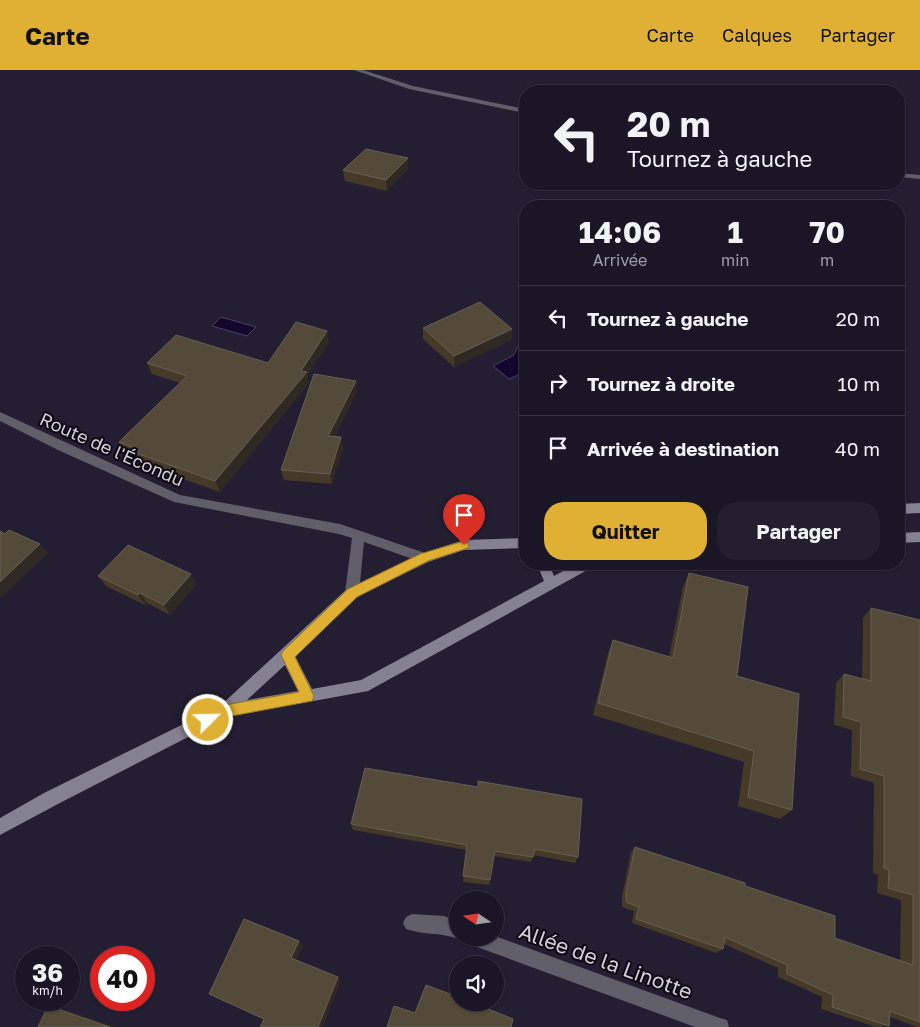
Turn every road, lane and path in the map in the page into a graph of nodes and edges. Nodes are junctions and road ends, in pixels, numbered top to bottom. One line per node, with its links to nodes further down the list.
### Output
1 (357, 70): 2 (street)
2 (519, 110)
3 (905, 175): 4 (street)
4 (920, 178)
5 (0, 416): 8 (street, Route de l'Écondu)
6 (920, 508): 7 (street)
7 (905, 509)
8 (358, 537): 12 (street, Route de l'Écondu); 16 (street)
9 (920, 537): 10 (street)
10 (905, 538)
11 (519, 542): 12 (street)
12 (424, 558): 16 (street)
13 (546, 570): 15 (street)
14 (576, 570): 15 (street)
15 (551, 583): 18 (street)
16 (352, 593): 17 (street)
17 (287, 655): 18 (street); 19 (street)
18 (308, 696): 19 (street)
19 (225, 711): 20 (street)
20 (0, 827)
21 (412, 923): 22 (street)
22 (449, 927)
23 (499, 946): 24 (street, Allée de la Linotte)
24 (720, 1027)

